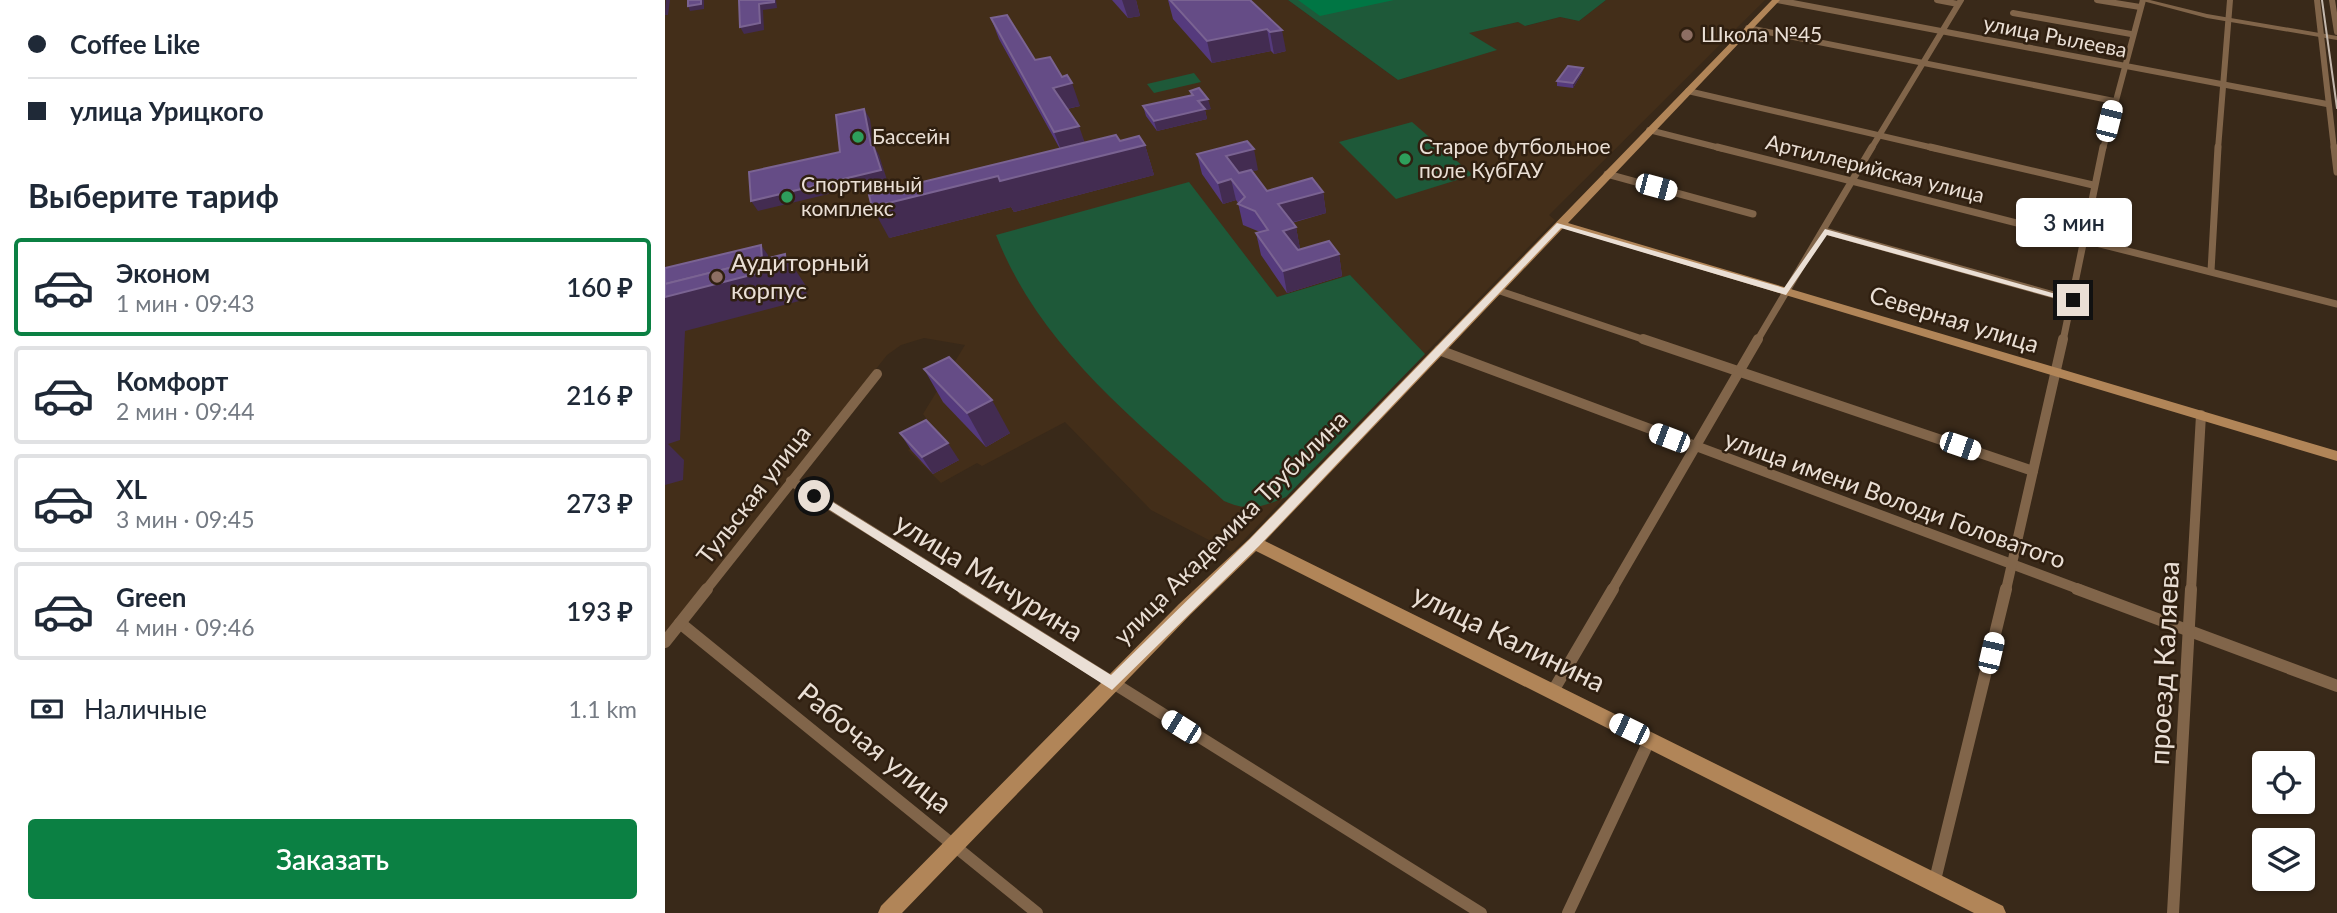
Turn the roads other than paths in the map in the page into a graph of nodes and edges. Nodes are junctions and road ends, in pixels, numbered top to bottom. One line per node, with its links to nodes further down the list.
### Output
1 (1776, 0): 11 (main road, улица Академика Трубилина); 12 (street, улица Рылеева)
2 (1937, 0): 7 (street)
3 (2097, 0): 8 (street)
4 (2230, 0): 10 (street)
5 (2317, 0): 15 (street)
6 (2332, 0): 13 (street)
7 (1959, 2): 12 (street)
8 (2142, 2): 10 (street); 14 (street)
9 (2013, 13): 14 (street)
10 (2229, 20): 15 (street); 19 (street)
11 (1748, 28): 17 (street); 20 (main road, улица Академика Трубилина)
12 (1940, 31): 17 (street); 18 (street, улица Рылеева)
13 (2337, 32)
14 (2131, 34): 18 (street)
15 (2322, 36): 16 (street); 22 (street)
16 (2337, 38)
17 (1923, 62): 21 (street); 24 (street)
18 (2125, 66): 19 (street, улица Рылеева); 21 (street)
19 (2224, 85): 22 (street, улица Рылеева); 33 (street)
20 (1688, 91): 23 (main road, улица Академика Трубилина); 24 (street)
21 (2114, 101): 28 (street)
22 (2327, 104): 25 (street)
23 (1649, 130): 26 (main road, улица Академика Трубилина); 27 (street, Артиллерийская улица)
24 (1880, 136): 27 (street); 28 (street)
25 (2337, 172)
26 (1607, 174): 29 (street); 30 (main road, улица Академика Трубилина)
27 (1851, 181): 31 (street); 32 (street, Артиллерийская улица)
28 (2093, 185): 32 (street)
29 (1753, 214)
30 (1560, 224): 34 (main road, улица Академика Трубилина); 35 (main road, Северная улица)
31 (1825, 231): 35 (street); 36 (street)
32 (2081, 238): 33 (street, Артиллерийская улица); 36 (street)
33 (2211, 271): 37 (street, Артиллерийская улица)
34 (1497, 290): 38 (main road, улица Академика Трубилина); 39 (street)
35 (1786, 292): 39 (street); 40 (main road, Северная улица)
36 (2073, 300): 40 (street)
37 (2337, 304)
38 (1439, 350): 43 (street, улица имени Володи Головатого); 47 (main road, улица Академика Трубилина)
39 (1740, 372): 43 (street); 45 (street)
40 (2056, 372): 42 (main road, Северная улица); 45 (street)
41 (877, 374): 46 (street, Тульская улица)
42 (2201, 415): 44 (main road, Северная улица); 50 (street, проезд Каляева)
43 (1695, 448): 48 (street, улица имени Володи Головатого); 54 (street)
44 (2337, 456)
45 (2033, 471): 48 (street)
46 (791, 481): 49 (street, Тульская улица); 52 (street, улица Мичурина)
47 (1254, 543): 52 (main road, улица Академика Трубилина); 54 (main road, улица Калинина)
48 (2012, 566): 50 (street, улица имени Володи Головатого); 57 (street)
49 (680, 623): 51 (street, Тульская улица); 56 (street, Рабочая улица)
50 (2191, 632): 53 (street, улица имени Володи Головатого); 65 (street, проезд Каляева)
51 (665, 642)
52 (1112, 684): 56 (main road, улица Академика Трубилина); 61 (street, улица Мичурина)
53 (2337, 686)
54 (1553, 691): 55 (main road, улица Калинина)
55 (1650, 739): 57 (main road, улица Калинина); 62 (street)
56 (954, 843): 59 (main road, улица Академика Трубилина); 60 (street, Рабочая улица)
57 (1935, 880): 58 (main road, улица Калинина)
58 (1962, 904): 63 (main road, улица Калинина); 64 (main road, улица Калинина)
59 (888, 913)
60 (1037, 913)
61 (1481, 913)
62 (1568, 913)
63 (1996, 913)
64 (2005, 913)
65 (2173, 913)

